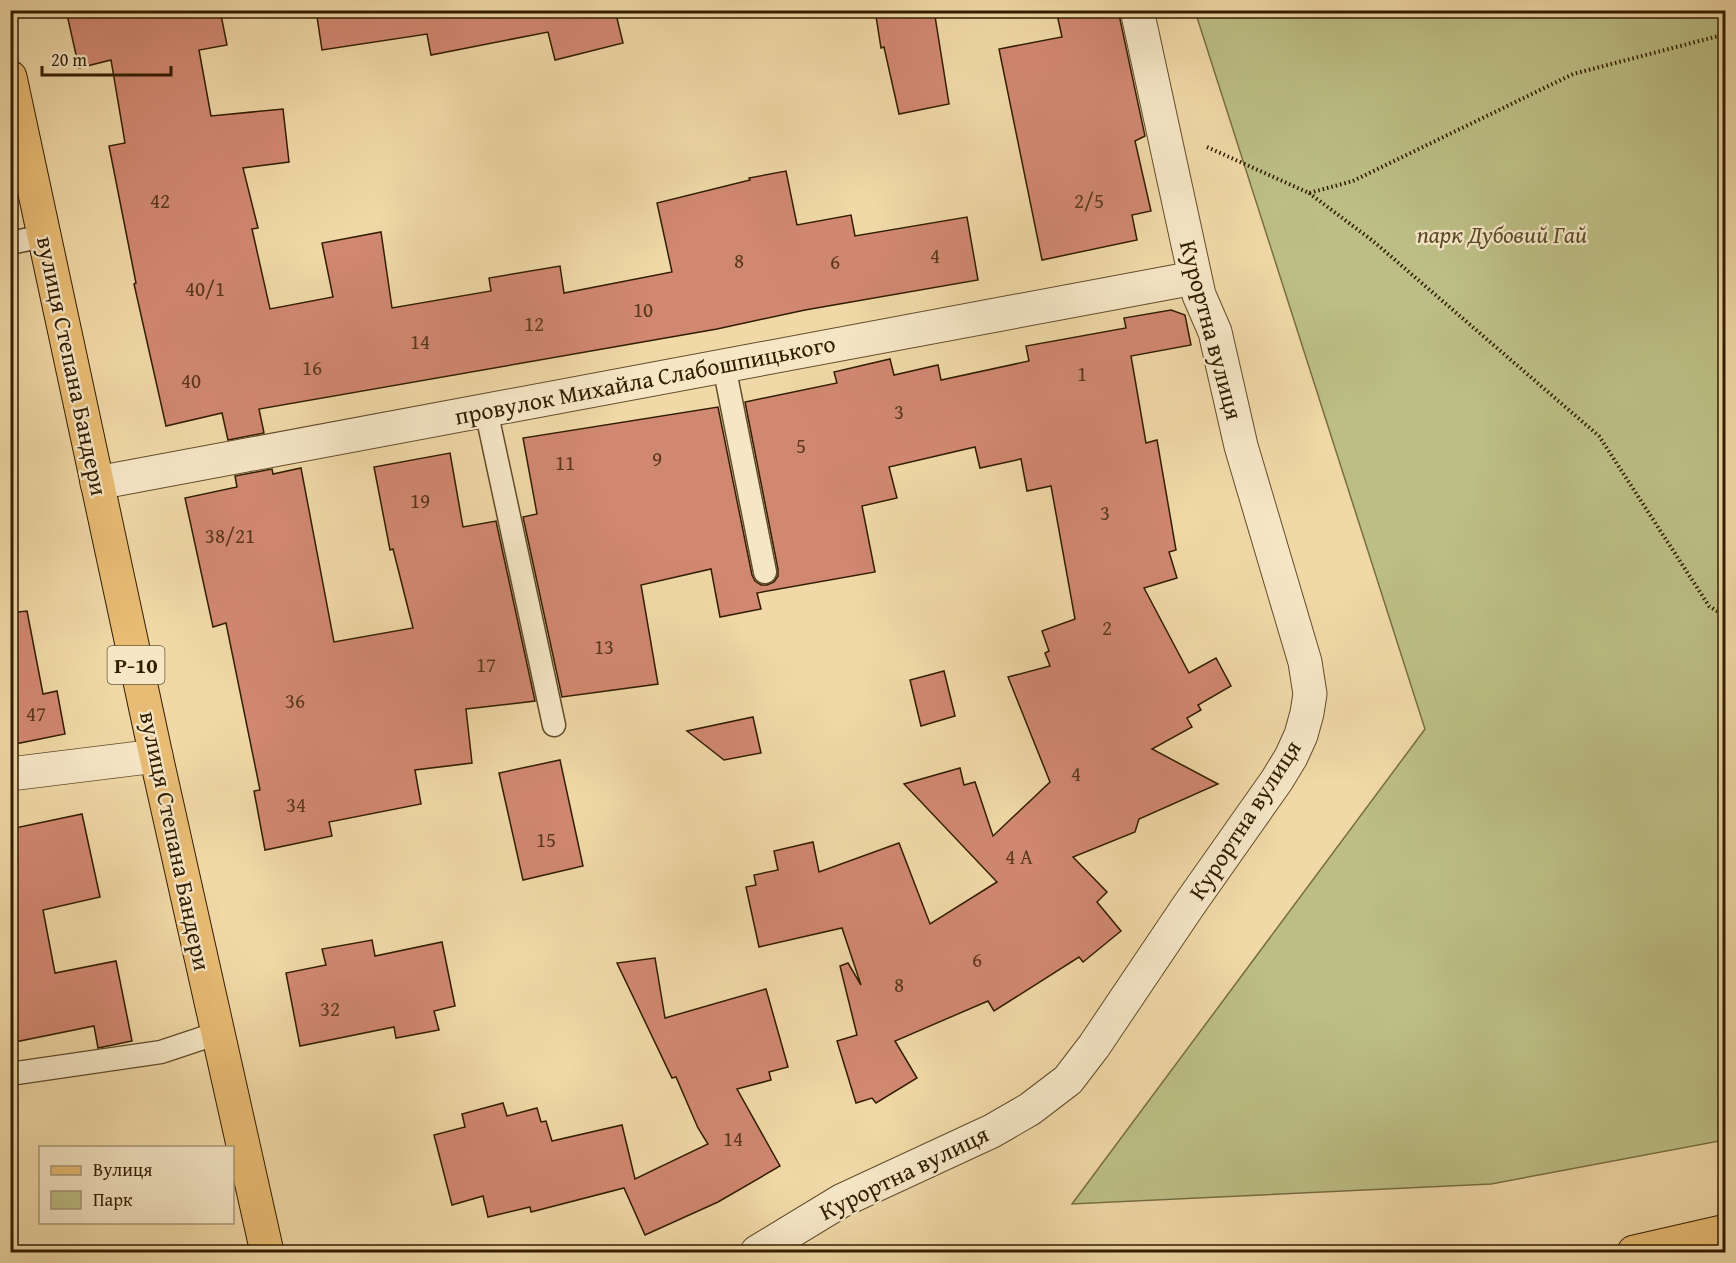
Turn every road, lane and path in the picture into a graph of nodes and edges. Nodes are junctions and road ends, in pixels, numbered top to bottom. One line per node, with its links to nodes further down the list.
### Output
1 (1137, 10): 4 (street, Курортна вулиця)
2 (1725, 34): 5 (path)
3 (10, 77): 6 (main road, вулиця Степана Бандери / Р-10)
4 (1162, 126): 5 (path); 8 (street, Курортна вулиця)
5 (1309, 194): 13 (path)
6 (44, 236): 7 (lane); 11 (main road, вулиця Степана Бандери / Р-10)
7 (10, 243)
8 (1194, 278): 9 (street, провулок Михайла Слабошпицького); 21 (street, Курортна вулиця)
9 (724, 366): 10 (street, провулок Михайла Слабошпицького); 12 (lane)
10 (486, 410): 11 (street, провулок Михайла Слабошпицького); 14 (lane)
11 (97, 483): 15 (main road, вулиця Степана Бандери / Р-10)
12 (765, 572)
13 (1725, 618)
14 (554, 725)
15 (156, 756): 16 (street); 17 (main road, вулиця Степана Бандери / Р-10)
16 (10, 774)
17 (218, 1033): 18 (lane); 20 (main road, вулиця Степана Бандери / Р-10)
18 (10, 1074)
19 (1725, 1231): 22 (main road)
20 (267, 1252)
21 (757, 1252)
22 (1634, 1252)

